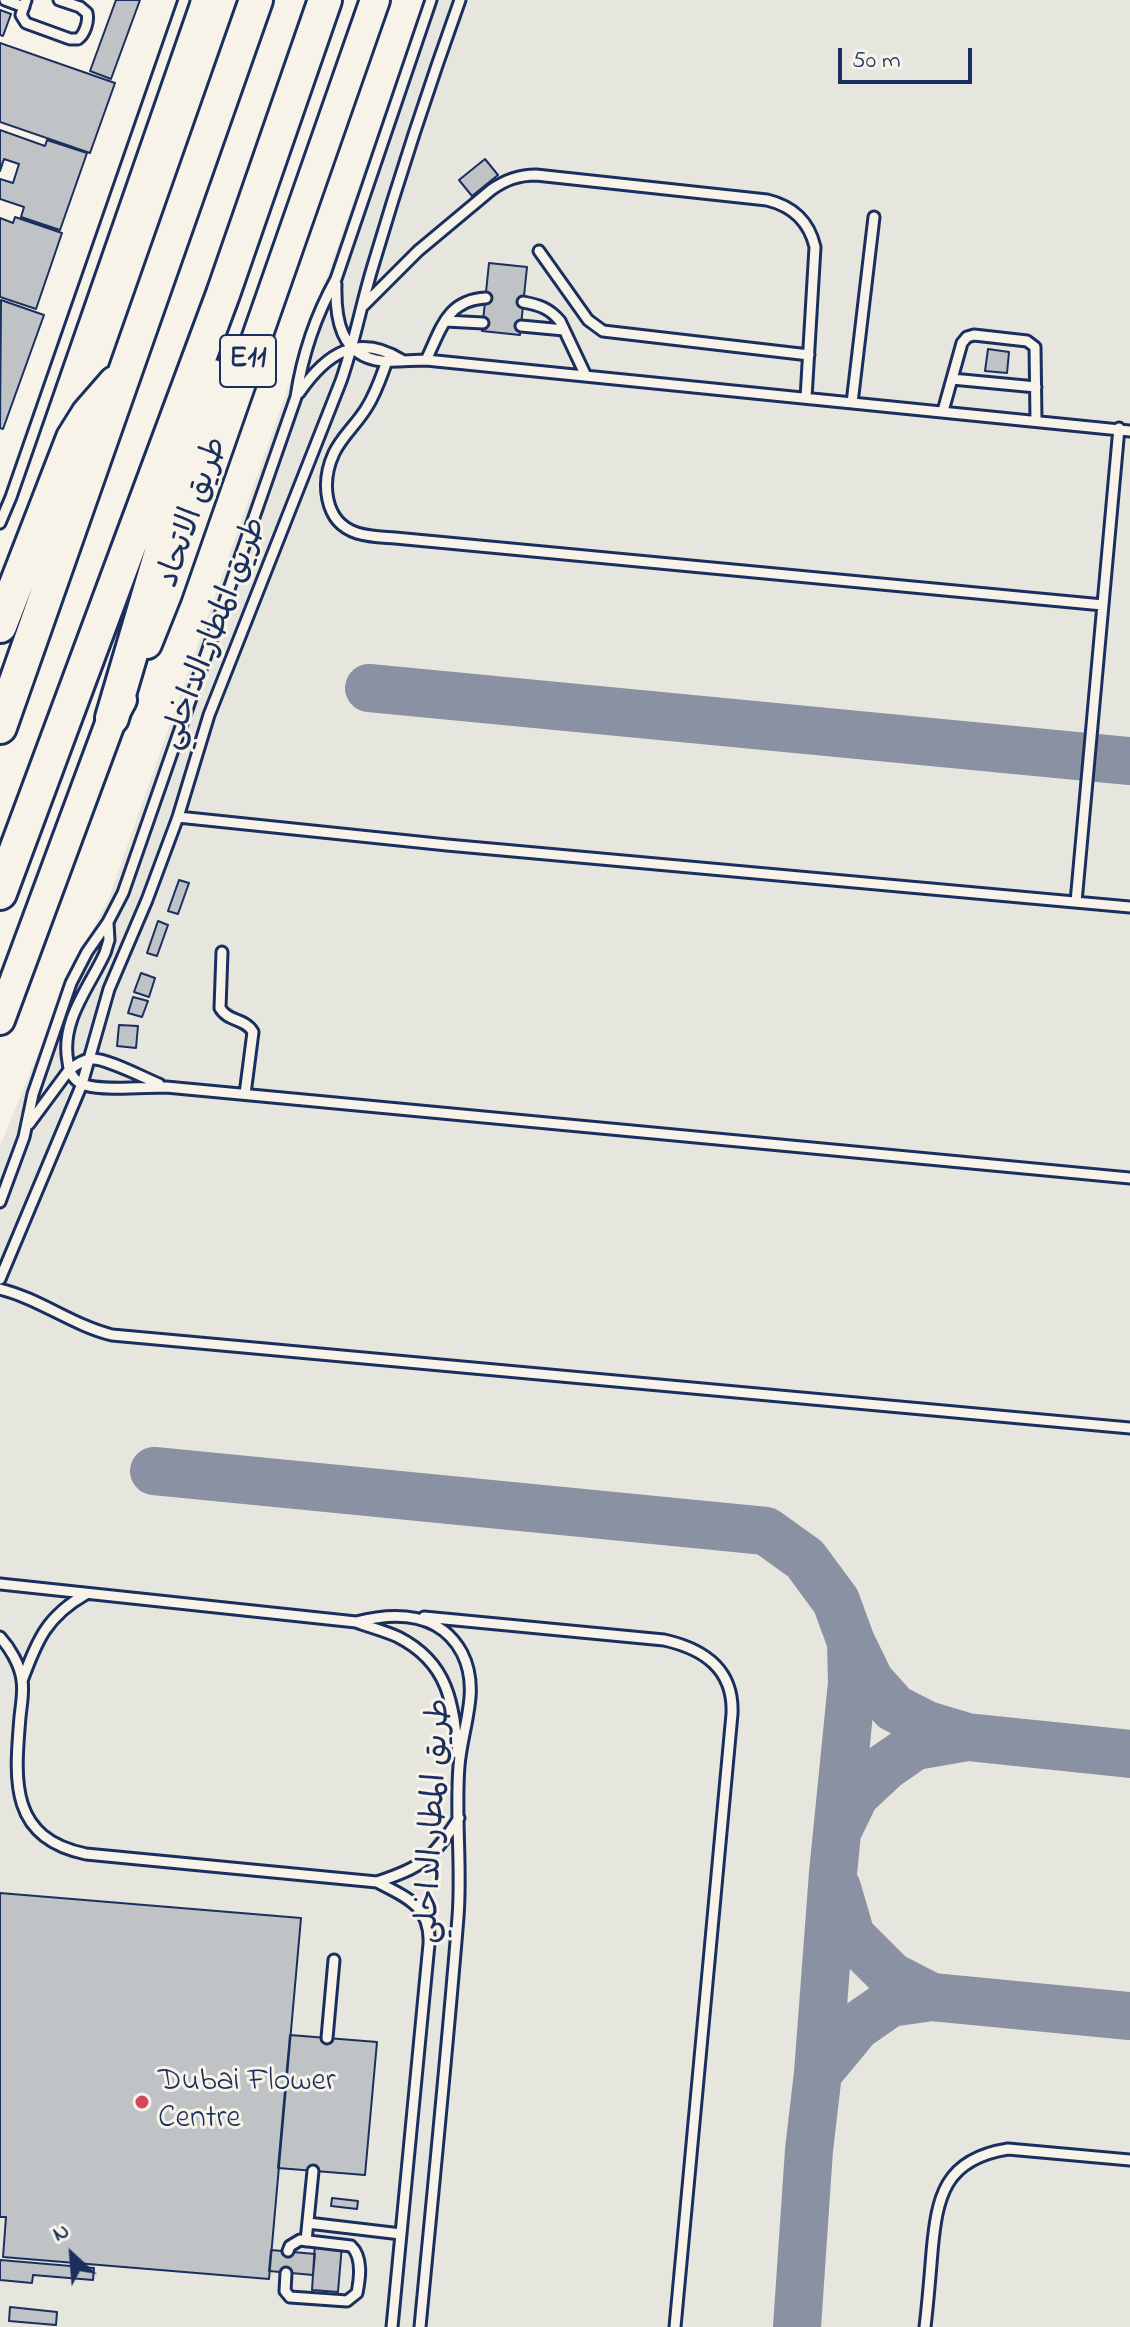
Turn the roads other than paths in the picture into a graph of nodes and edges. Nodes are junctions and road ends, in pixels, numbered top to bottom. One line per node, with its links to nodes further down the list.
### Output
1 (5, 0): 9 (lane)
2 (59, 0): 9 (lane)
3 (184, 0): 36 (lane)
4 (256, 0): 26 (highway)
5 (325, 0): 13 (highway, طريق الاتحاد / E11)
6 (375, 0): 39 (main road, طريق الاتحاد / E11)
7 (431, 0): 12 (lane, طريق المطار الداخلي)
8 (460, 0): 16 (lane, طريق المطار الداخلي)
9 (25, 3)
10 (874, 217): 32 (lane)
11 (539, 251): 22 (lane)
12 (336, 279): 21 (lane); 30 (lane, طريق المطار الداخلي)
13 (223, 294): 39 (highway); 42 (highway, طريق الاتحاد / E11)
14 (486, 298): 17 (lane)
15 (523, 302): 20 (lane)
16 (362, 308): 21 (lane, طريق المطار الداخلي); 22 (lane)
17 (446, 321): 18 (lane); 24 (lane)
18 (483, 323)
19 (521, 326): 20 (lane)
20 (564, 330): 27 (lane)
21 (352, 348): 23 (lane); 25 (lane); 30 (lane); 41 (lane, طريق المطار الداخلي)
22 (809, 355): 31 (lane)
23 (402, 360): 24 (lane); 25 (lane)
24 (426, 360): 27 (lane)
25 (387, 361): 37 (lane)
26 (126, 372): 38 (highway); 40 (highway)
27 (586, 376): 31 (lane)
28 (952, 379): 29 (lane); 29 (lane); 33 (lane)
29 (1036, 387): 34 (lane)
30 (296, 397): 45 (lane, طريق المطار الداخلي)
31 (806, 398): 32 (lane)
32 (852, 403): 33 (lane)
33 (943, 411): 34 (lane)
34 (1036, 420): 35 (lane)
35 (1125, 430): 37 (lane)
36 (0, 523)
37 (1103, 605): 43 (lane)
38 (0, 626)
39 (112, 718): 47 (main road, طريق الاتحاد / E11)
40 (0, 727)
41 (178, 817): 43 (lane); 48 (lane, طريق المطار الداخلي)
42 (0, 893)
43 (1076, 902): 44 (lane)
44 (1130, 907)
45 (108, 922): 49 (lane); 53 (lane, طريق المطار الداخلي)
46 (222, 952): 52 (lane)
47 (0, 1020)
48 (91, 1058): 49 (lane); 50 (lane, طريق المطار الداخلي); 51 (lane)
49 (69, 1070): 50 (lane); 53 (lane)
50 (82, 1084): 51 (lane); 56 (lane, طريق المطار الداخلي)
51 (166, 1087): 52 (lane)
52 (245, 1094): 54 (lane)
53 (27, 1126): 55 (lane, طريق المطار الداخلي)
54 (1130, 1178)
55 (0, 1202)
56 (0, 1279)
57 (0, 1289): 58 (lane)
58 (1130, 1428)
59 (0, 1584): 60 (lane)
60 (86, 1594): 62 (lane); 64 (lane)
61 (412, 1616): 62 (lane); 65 (lane, طريق المطار الداخلي); 79 (lane)
62 (356, 1622): 65 (lane)
63 (0, 1637): 64 (lane, طريق المطار الداخلي)
64 (22, 1681): 67 (lane, طريق المطار الداخلي)
65 (459, 1765): 66 (lane, طريق المطار الداخلي)
66 (459, 1818): 67 (lane); 78 (lane, طريق المطار الداخلي)
67 (377, 1882): 73 (lane)
68 (334, 1960): 69 (lane)
69 (327, 2038)
70 (1130, 2160): 80 (lane)
71 (313, 2171): 72 (lane)
72 (308, 2223): 73 (lane); 74 (lane)
73 (401, 2234): 77 (lane)
74 (306, 2241): 75 (lane); 76 (lane)
75 (288, 2251)
76 (286, 2273)
77 (392, 2327)
78 (420, 2327)
79 (675, 2327)
80 (925, 2327)

